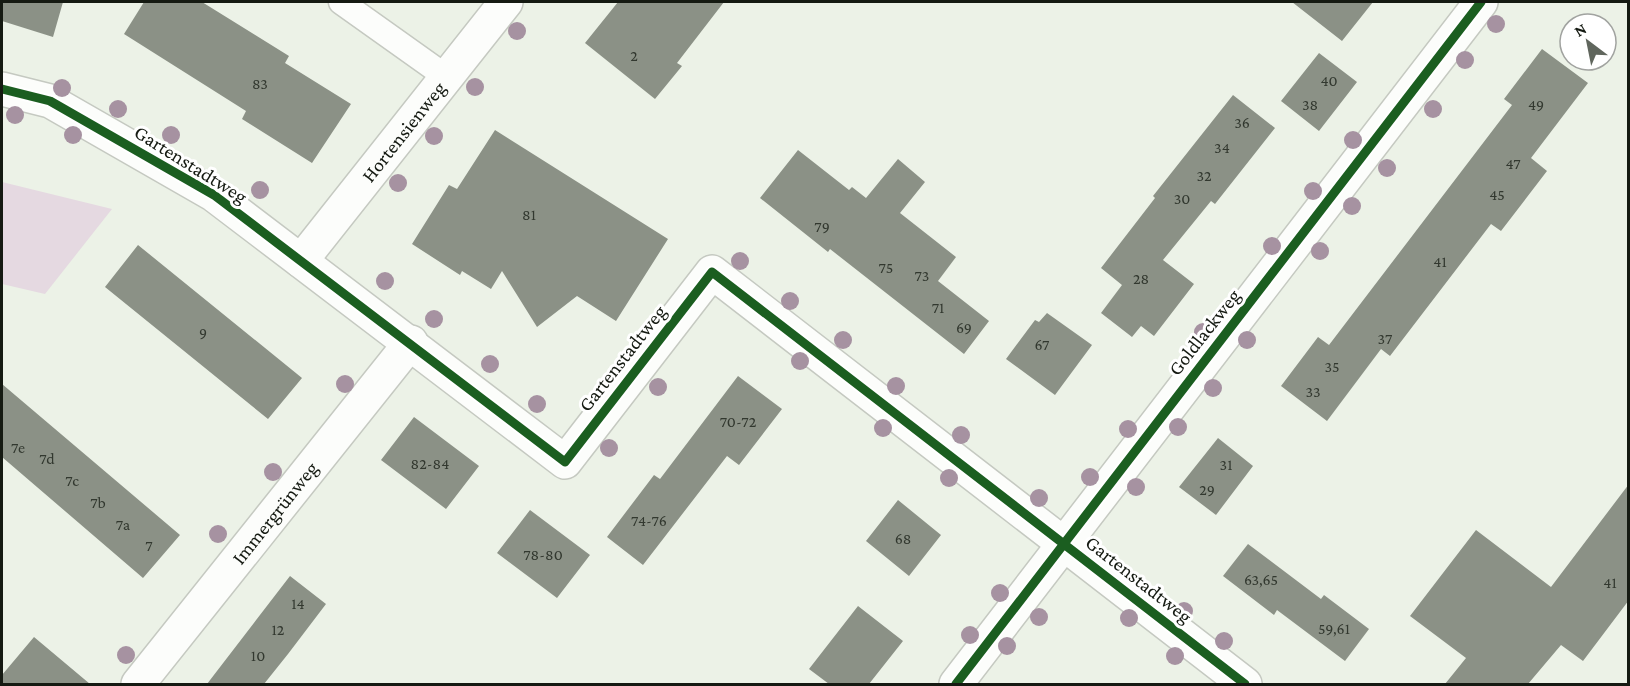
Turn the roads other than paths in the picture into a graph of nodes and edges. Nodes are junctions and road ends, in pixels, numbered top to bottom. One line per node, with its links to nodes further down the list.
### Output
1 (341, 2): 4 (lane)
2 (506, 2): 4 (street, Hortensienweg)
3 (1481, 2): 8 (street, Goldlackweg)
4 (445, 76): 6 (street, Hortensienweg)
5 (2, 89): 6 (street, Gartenstadtweg)
6 (301, 261): 7 (street, Gartenstadtweg)
7 (411, 342): 8 (street, Gartenstadtweg); 9 (street, Immergrünweg)
8 (1064, 544): 10 (street, Goldlackweg); 11 (street, Gartenstadtweg)
9 (138, 684)
10 (956, 684)
11 (1245, 684)

